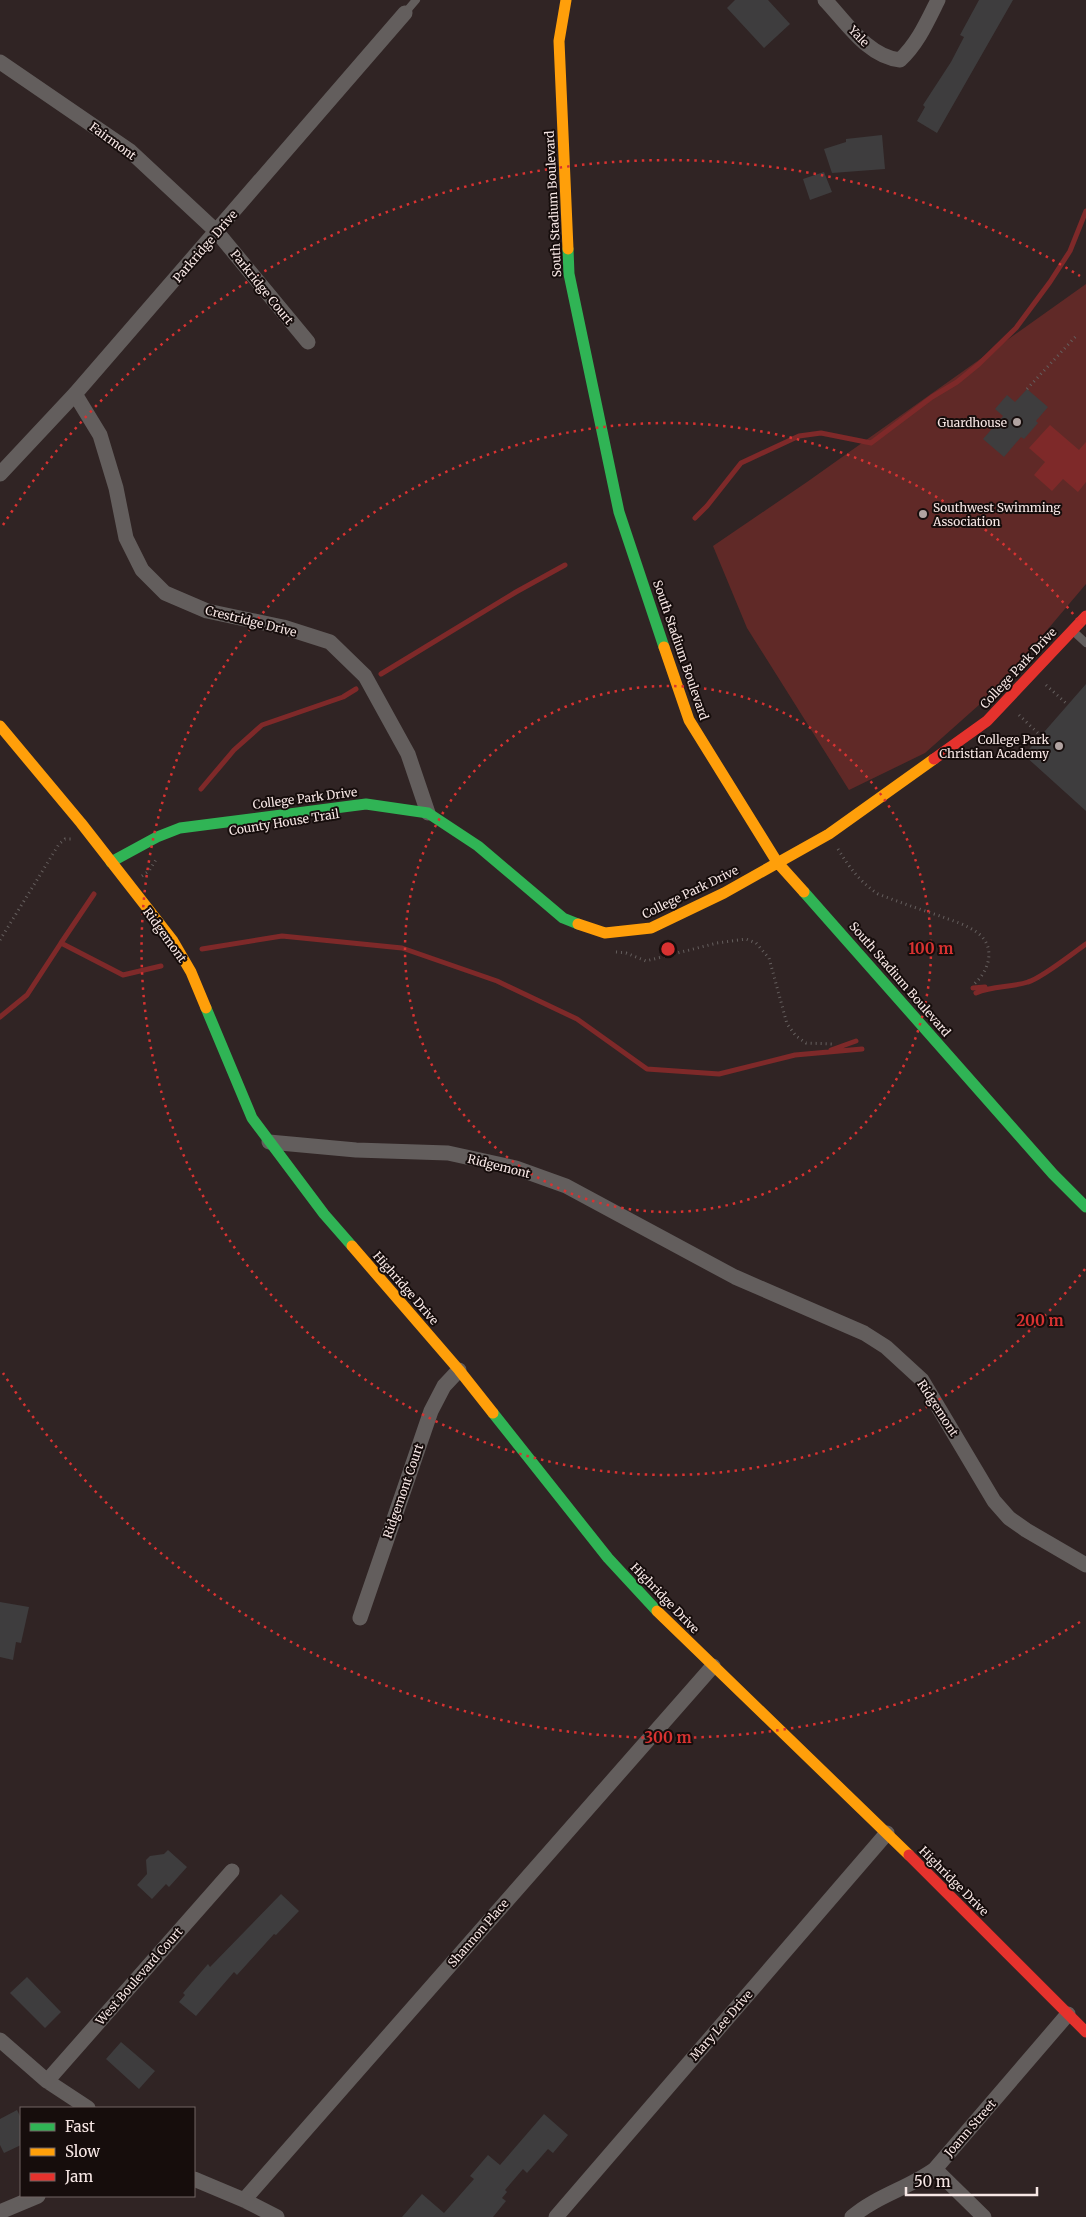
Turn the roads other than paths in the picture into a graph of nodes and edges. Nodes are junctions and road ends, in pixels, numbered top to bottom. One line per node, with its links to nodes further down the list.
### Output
1 (416, 0): 5 (lane)
2 (566, 0): 17 (street, South Stadium Boulevard)
3 (825, 0): 4 (street, Yale)
4 (938, 0)
5 (405, 13): 7 (street, Parkridge Drive)
6 (0, 62): 7 (street, Fairmont)
7 (217, 232): 8 (street, Parkridge Court); 9 (street, Parkridge Drive)
8 (308, 342)
9 (75, 394): 10 (street, Parkridge Drive); 15 (street, Crestridge Drive)
10 (0, 474)
11 (1086, 616): 12 (street, College Park Drive)
12 (1073, 631): 13 (lane); 17 (street, College Park Drive)
13 (1086, 643)
14 (0, 726): 16 (street, Ridgemont)
15 (428, 813): 16 (street, College Park Drive); 17 (street, College Park Drive)
16 (111, 862): 18 (street, Ridgemont)
17 (778, 862): 19 (street, South Stadium Boulevard)
18 (269, 1142): 20 (street, Highridge Drive); 21 (street, Ridgemont)
19 (1086, 1207)
20 (459, 1370): 22 (street, Ridgemont Court); 23 (street, Highridge Drive)
21 (1086, 1565)
22 (360, 1618)
23 (713, 1666): 24 (street, Highridge Drive); 34 (street, Shannon Place)
24 (887, 1833): 26 (street, Highridge Drive); 37 (street, Mary Lee Drive)
25 (232, 1871): 29 (street, West Boulevard Court)
26 (1068, 2014): 27 (street, Highridge Drive); 31 (street, Joann Street)
27 (1086, 2032)
28 (0, 2040): 29 (street)
29 (47, 2082): 30 (street)
30 (86, 2107)
31 (935, 2169): 38 (street, Joann Street); 39 (street)
32 (195, 2180): 34 (street)
33 (36, 2197): 35 (street)
34 (244, 2200): 36 (street)
35 (0, 2212)
36 (277, 2217)
37 (556, 2217)
38 (852, 2217)
39 (984, 2217)

